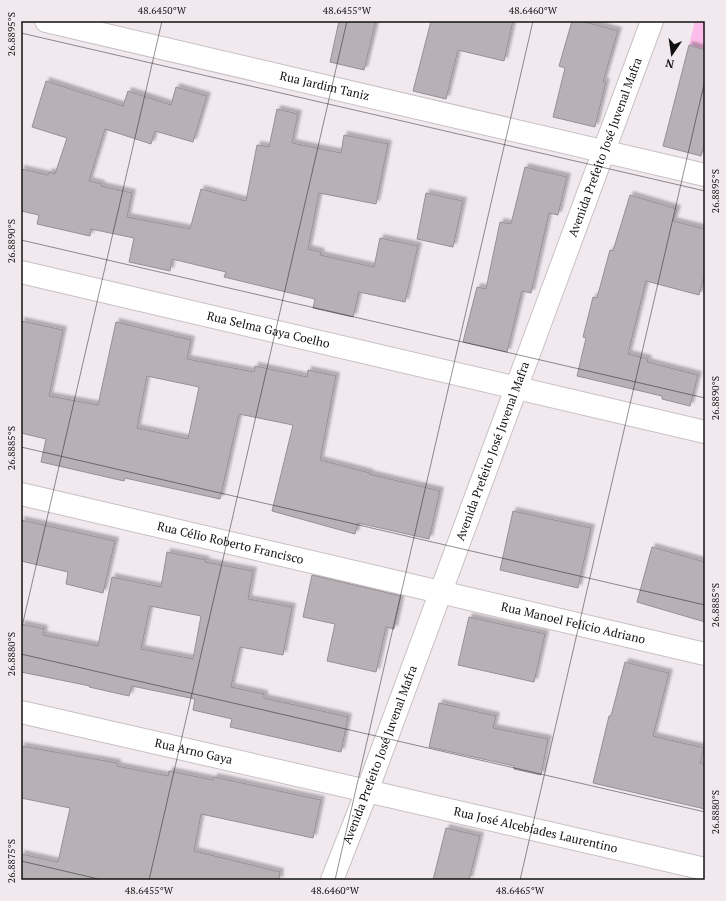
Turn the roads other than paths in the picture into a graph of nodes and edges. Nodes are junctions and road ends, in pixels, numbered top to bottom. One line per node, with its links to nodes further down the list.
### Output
1 (46, 21): 3 (street, Rua Jardim Taniz)
2 (652, 21): 3 (street, Avenida Prefeito José Juvenal Mafra)
3 (604, 151): 4 (street, Rua Jardim Taniz); 6 (street, Avenida Prefeito José Juvenal Mafra)
4 (705, 176)
5 (21, 272): 6 (street, Rua Selma Gaya Coelho)
6 (516, 388): 7 (street, Rua Selma Gaya Coelho); 9 (street, Avenida Prefeito José Juvenal Mafra)
7 (705, 432)
8 (21, 494): 9 (street, Rua Célio Roberto Francisco)
9 (441, 592): 10 (street, Rua Manoel Felício Adriano); 12 (street, Avenida Prefeito José Juvenal Mafra)
10 (705, 654)
11 (21, 712): 12 (street, Rua Arno Gaya)
12 (367, 791): 13 (street, Rua José Alcebíades Laurentino); 14 (street, Avenida Prefeito José Juvenal Mafra)
13 (705, 869)
14 (332, 880)

